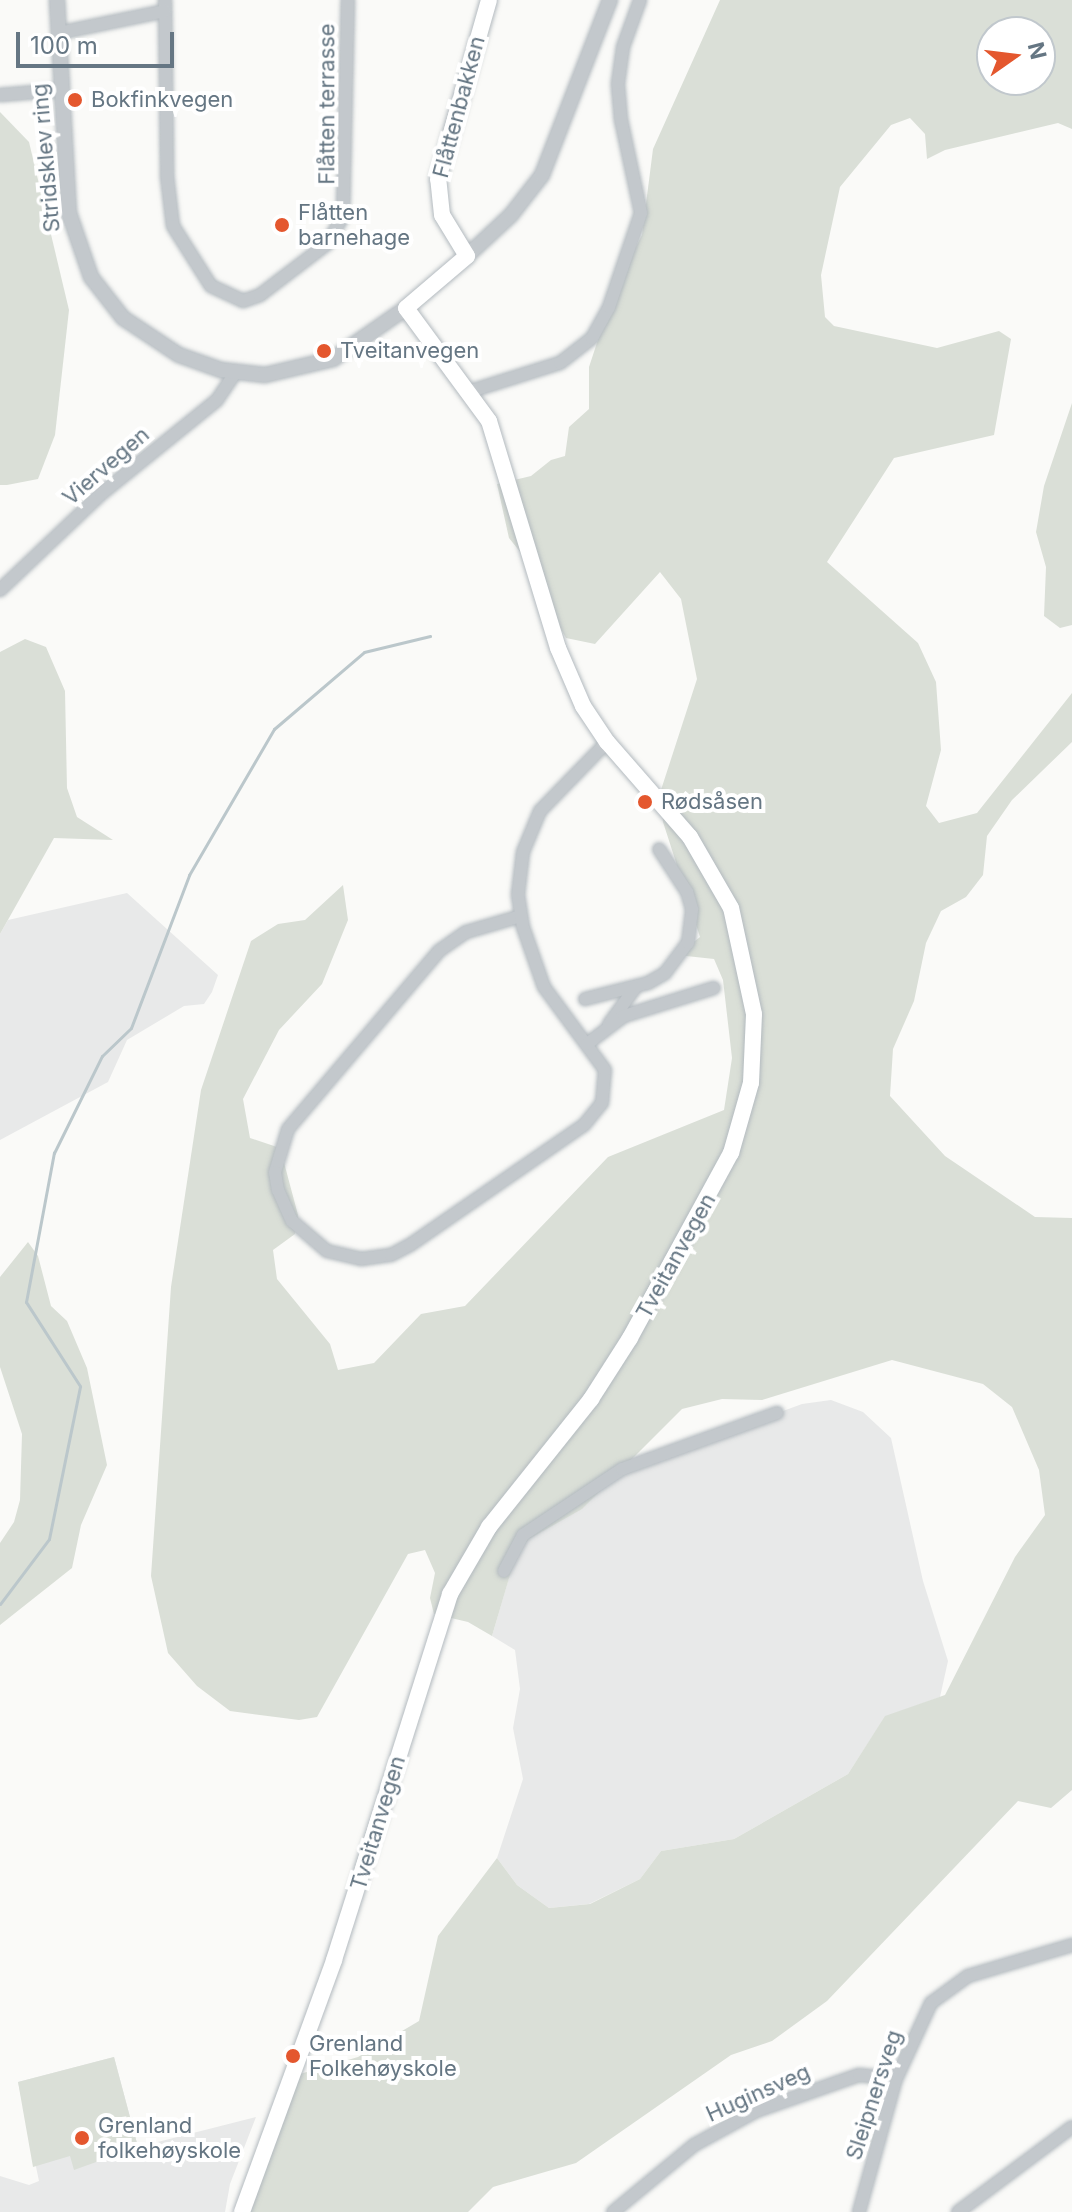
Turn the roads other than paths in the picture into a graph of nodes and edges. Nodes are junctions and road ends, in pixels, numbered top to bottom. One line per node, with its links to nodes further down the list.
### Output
1 (57, 0): 7 (street, Stridsklev ring)
2 (348, 0): 6 (street, Flåtten terrasse)
3 (489, 0): 10 (main road, Flåttenbakken)
4 (610, 0): 10 (street)
5 (640, 0): 13 (street)
6 (165, 6): 7 (street)
7 (59, 33): 8 (street, Stridsklev ring)
8 (61, 90): 9 (street); 12 (street, Stridsklev ring)
9 (0, 95)
10 (467, 256): 11 (main road)
11 (406, 308): 12 (street, Stridsklev ring); 13 (main road, Tveitanvegen)
12 (235, 373): 14 (street, Viervegen)
13 (471, 391): 15 (main road, Tveitanvegen)
14 (0, 590)
15 (607, 742): 17 (street); 28 (main road, Tveitanvegen)
16 (659, 849): 18 (street)
17 (521, 916): 22 (street); 22 (street)
18 (635, 988): 20 (street); 21 (street)
19 (714, 988): 21 (street)
20 (585, 999)
21 (608, 1027): 22 (street)
22 (587, 1044)
23 (777, 1413): 24 (street)
24 (504, 1571)
25 (1072, 1945): 26 (street, Sleipnersveg)
26 (896, 2079): 29 (street, Huginsveg); 30 (street, Sleipnersveg)
27 (1072, 2127): 31 (street)
28 (242, 2212)
29 (613, 2212)
30 (859, 2212)
31 (958, 2212)

